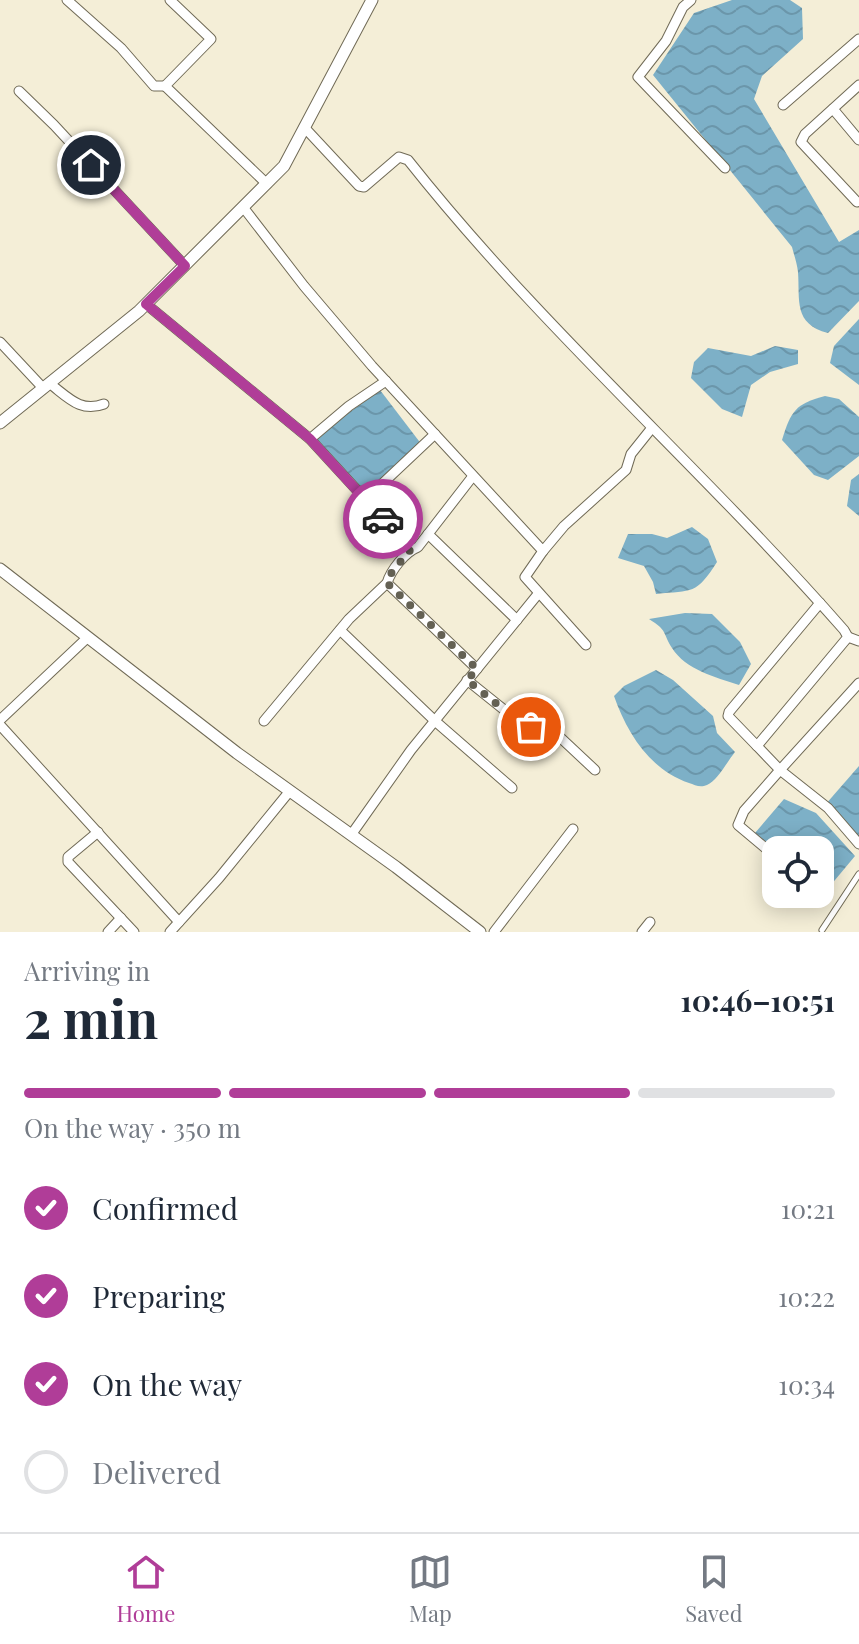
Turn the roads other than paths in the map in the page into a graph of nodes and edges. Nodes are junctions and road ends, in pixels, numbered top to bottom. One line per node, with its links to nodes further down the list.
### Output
1 (67, 0): 7 (street)
2 (170, 0): 7 (street)
3 (372, 0): 11 (street)
4 (683, 2): 13 (street)
5 (859, 39): 9 (street)
6 (859, 85): 10 (street)
7 (165, 86): 14 (street)
8 (19, 91): 17 (street)
9 (783, 105)
10 (833, 109): 12 (street); 15 (street)
11 (304, 127): 14 (street); 24 (street)
12 (859, 140)
13 (725, 168)
14 (267, 184): 16 (street)
15 (857, 202)
16 (243, 207): 17 (street); 20 (street)
17 (185, 266): 18 (street)
18 (146, 304): 21 (street); 26 (street)
19 (0, 342): 21 (street)
20 (386, 381): 25 (street); 26 (street)
21 (46, 386): 22 (street); 23 (street)
22 (104, 404)
23 (0, 423)
24 (651, 429): 31 (street); 35 (street)
25 (435, 434): 27 (street); 28 (street)
26 (310, 439): 28 (street)
27 (473, 476): 29 (street); 31 (street)
28 (365, 500): 30 (street)
29 (428, 534): 30 (street); 36 (street)
30 (411, 549): 33 (street)
31 (543, 551): 34 (street)
32 (0, 569): 39 (street)
33 (387, 583): 37 (street); 42 (street)
34 (538, 594): 36 (street); 41 (street)
35 (820, 603): 38 (street); 48 (street)
36 (517, 620): 42 (street)
37 (340, 630): 45 (street); 46 (street)
38 (848, 637): 40 (street); 48 (street)
39 (87, 638): 47 (street); 52 (street)
40 (859, 641)
41 (586, 645)
42 (477, 669): 43 (street)
43 (467, 680): 46 (street); 49 (street)
44 (859, 683): 50 (street)
45 (264, 721)
46 (435, 721): 51 (street); 55 (street)
47 (0, 722): 54 (street)
48 (757, 746): 50 (street)
49 (595, 770)
50 (780, 770): 56 (street); 57 (street)
51 (512, 788)
52 (289, 792): 55 (street); 60 (street)
53 (573, 829): 67 (street)
54 (98, 832): 59 (street); 60 (street)
55 (351, 835): 66 (street)
56 (859, 844)
57 (762, 845)
58 (859, 874): 62 (lane)
59 (121, 918): 63 (street); 64 (street)
60 (179, 922): 65 (street)
61 (650, 922): 68 (street)
62 (822, 930)
63 (108, 932)
64 (134, 932)
65 (170, 932)
66 (480, 932)
67 (494, 932)
68 (642, 932)

